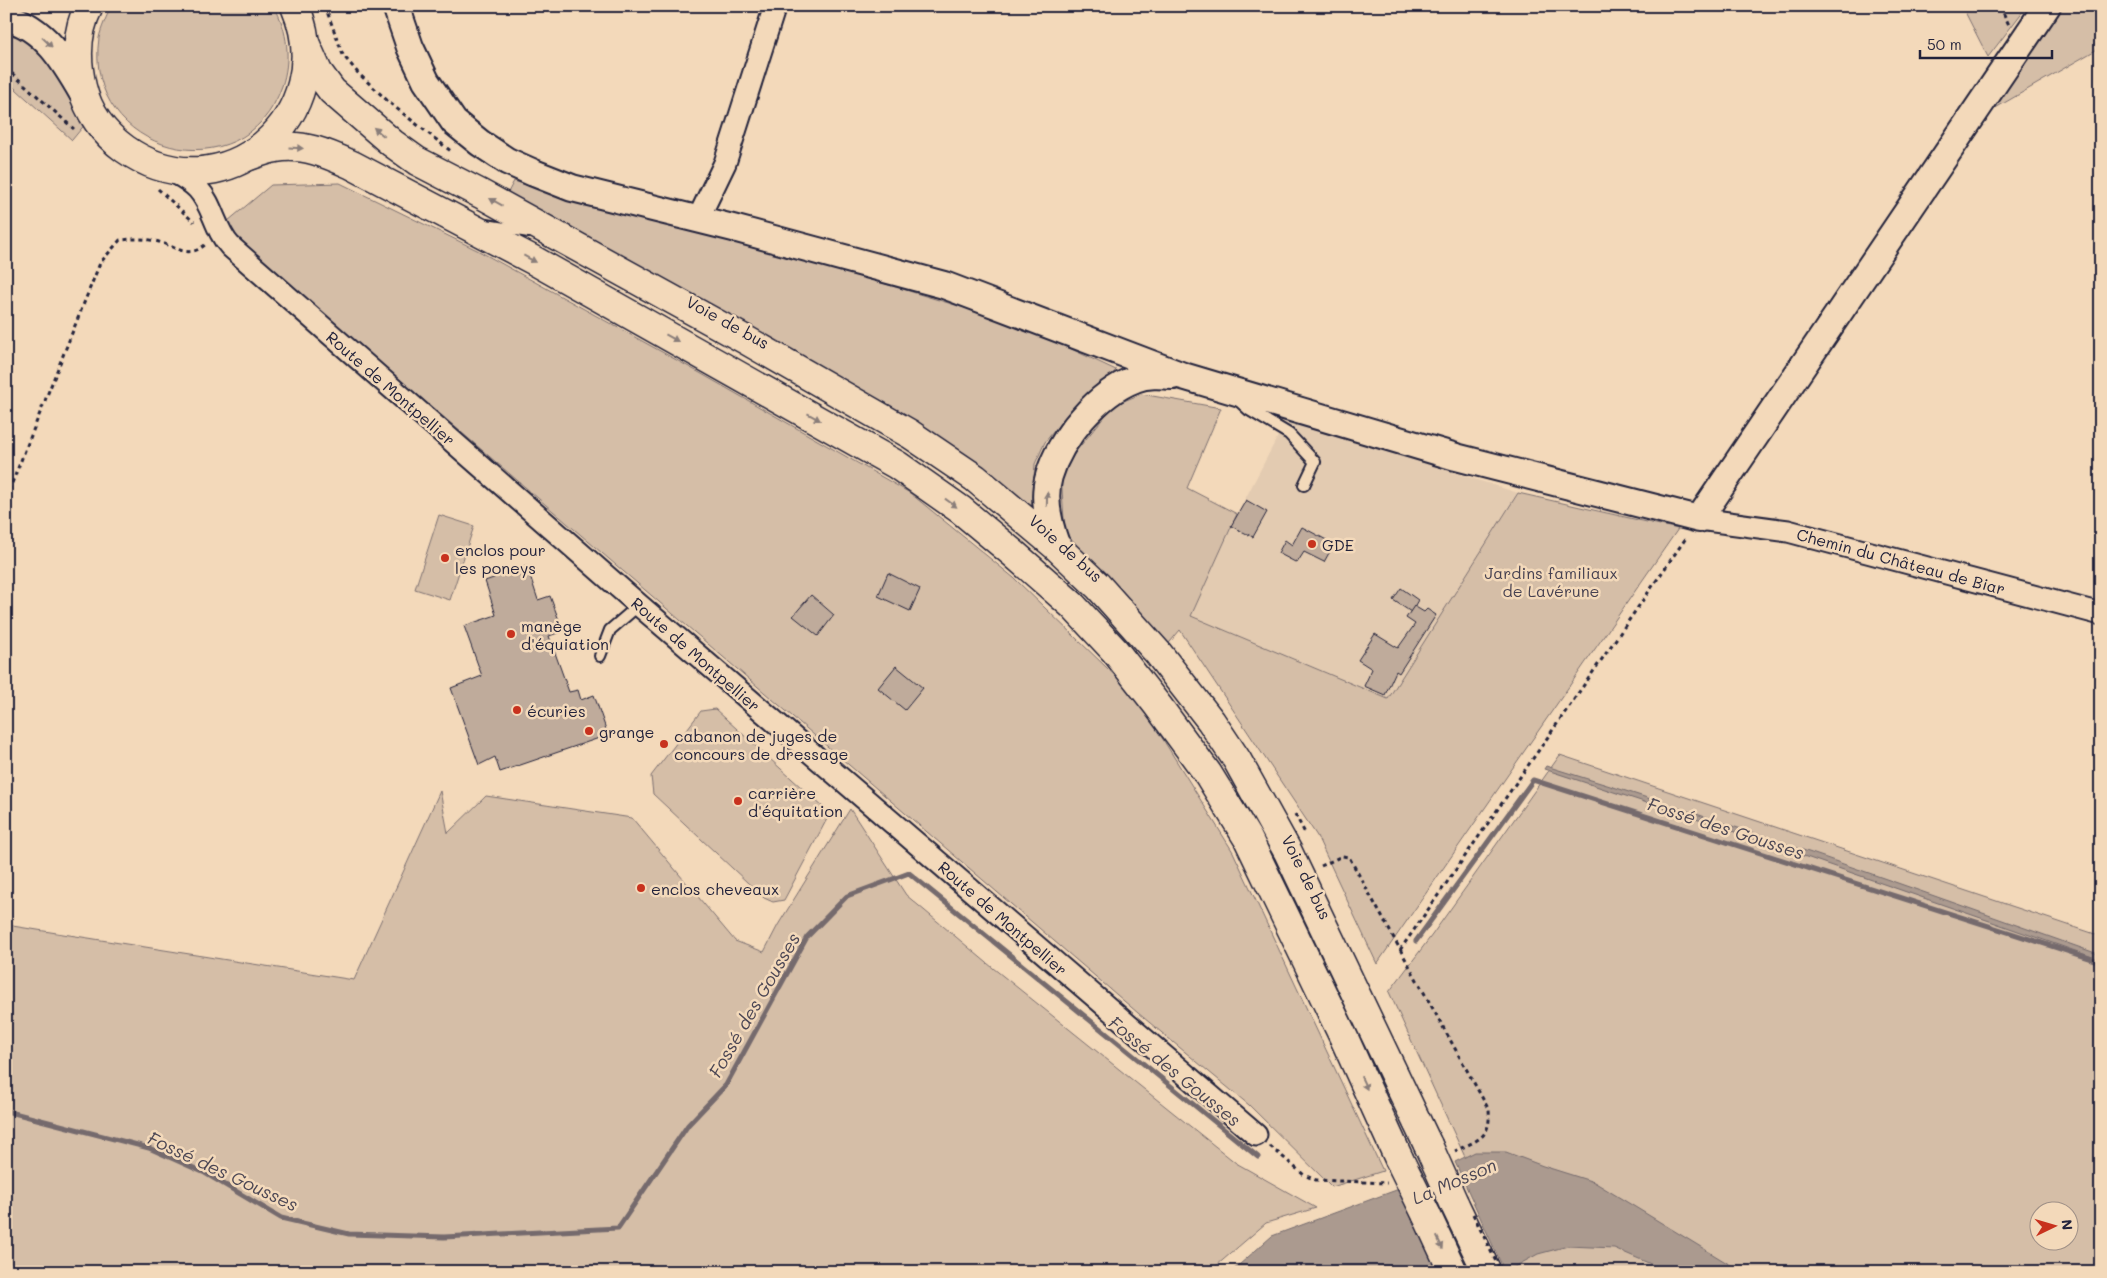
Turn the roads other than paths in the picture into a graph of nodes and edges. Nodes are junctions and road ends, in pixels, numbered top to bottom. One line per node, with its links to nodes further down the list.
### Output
1 (89, 6): 8 (main road)
2 (295, 6): 7 (main road)
3 (396, 6): 11 (street)
4 (775, 6): 11 (street)
5 (2047, 6): 18 (street)
6 (6, 17): 8 (street, one-way to 8)
7 (306, 45): 9 (main road); 19 (main road, one-way to 7)
8 (85, 97): 10 (main road)
9 (240, 160): 10 (main road); 12 (street, Route de Montpellier); 24 (main road, one-way to 24)
10 (169, 169): 12 (street, Route de Montpellier)
11 (698, 219): 13 (street)
12 (214, 230): 20 (street, Route de Montpellier)
13 (1118, 351): 14 (street); 15 (street)
14 (1183, 376): 15 (street); 16 (street)
15 (1137, 378): 19 (street, one-way to 15)
16 (1227, 389): 17 (lane); 18 (street)
17 (1304, 485)
18 (1699, 519): 21 (street, Chemin du Château de Biar)
19 (1057, 547): 24 (main road)
20 (639, 605): 22 (lane); 23 (street, Route de Montpellier)
21 (2101, 614)
22 (600, 656)
23 (1256, 1135)
24 (1418, 1157): 26 (main road, one-way to 26, bridge); 28 (main road, bridge)
25 (1448, 1205): 27 (lane)
26 (1453, 1272)
27 (1478, 1272)
28 (1487, 1272)

